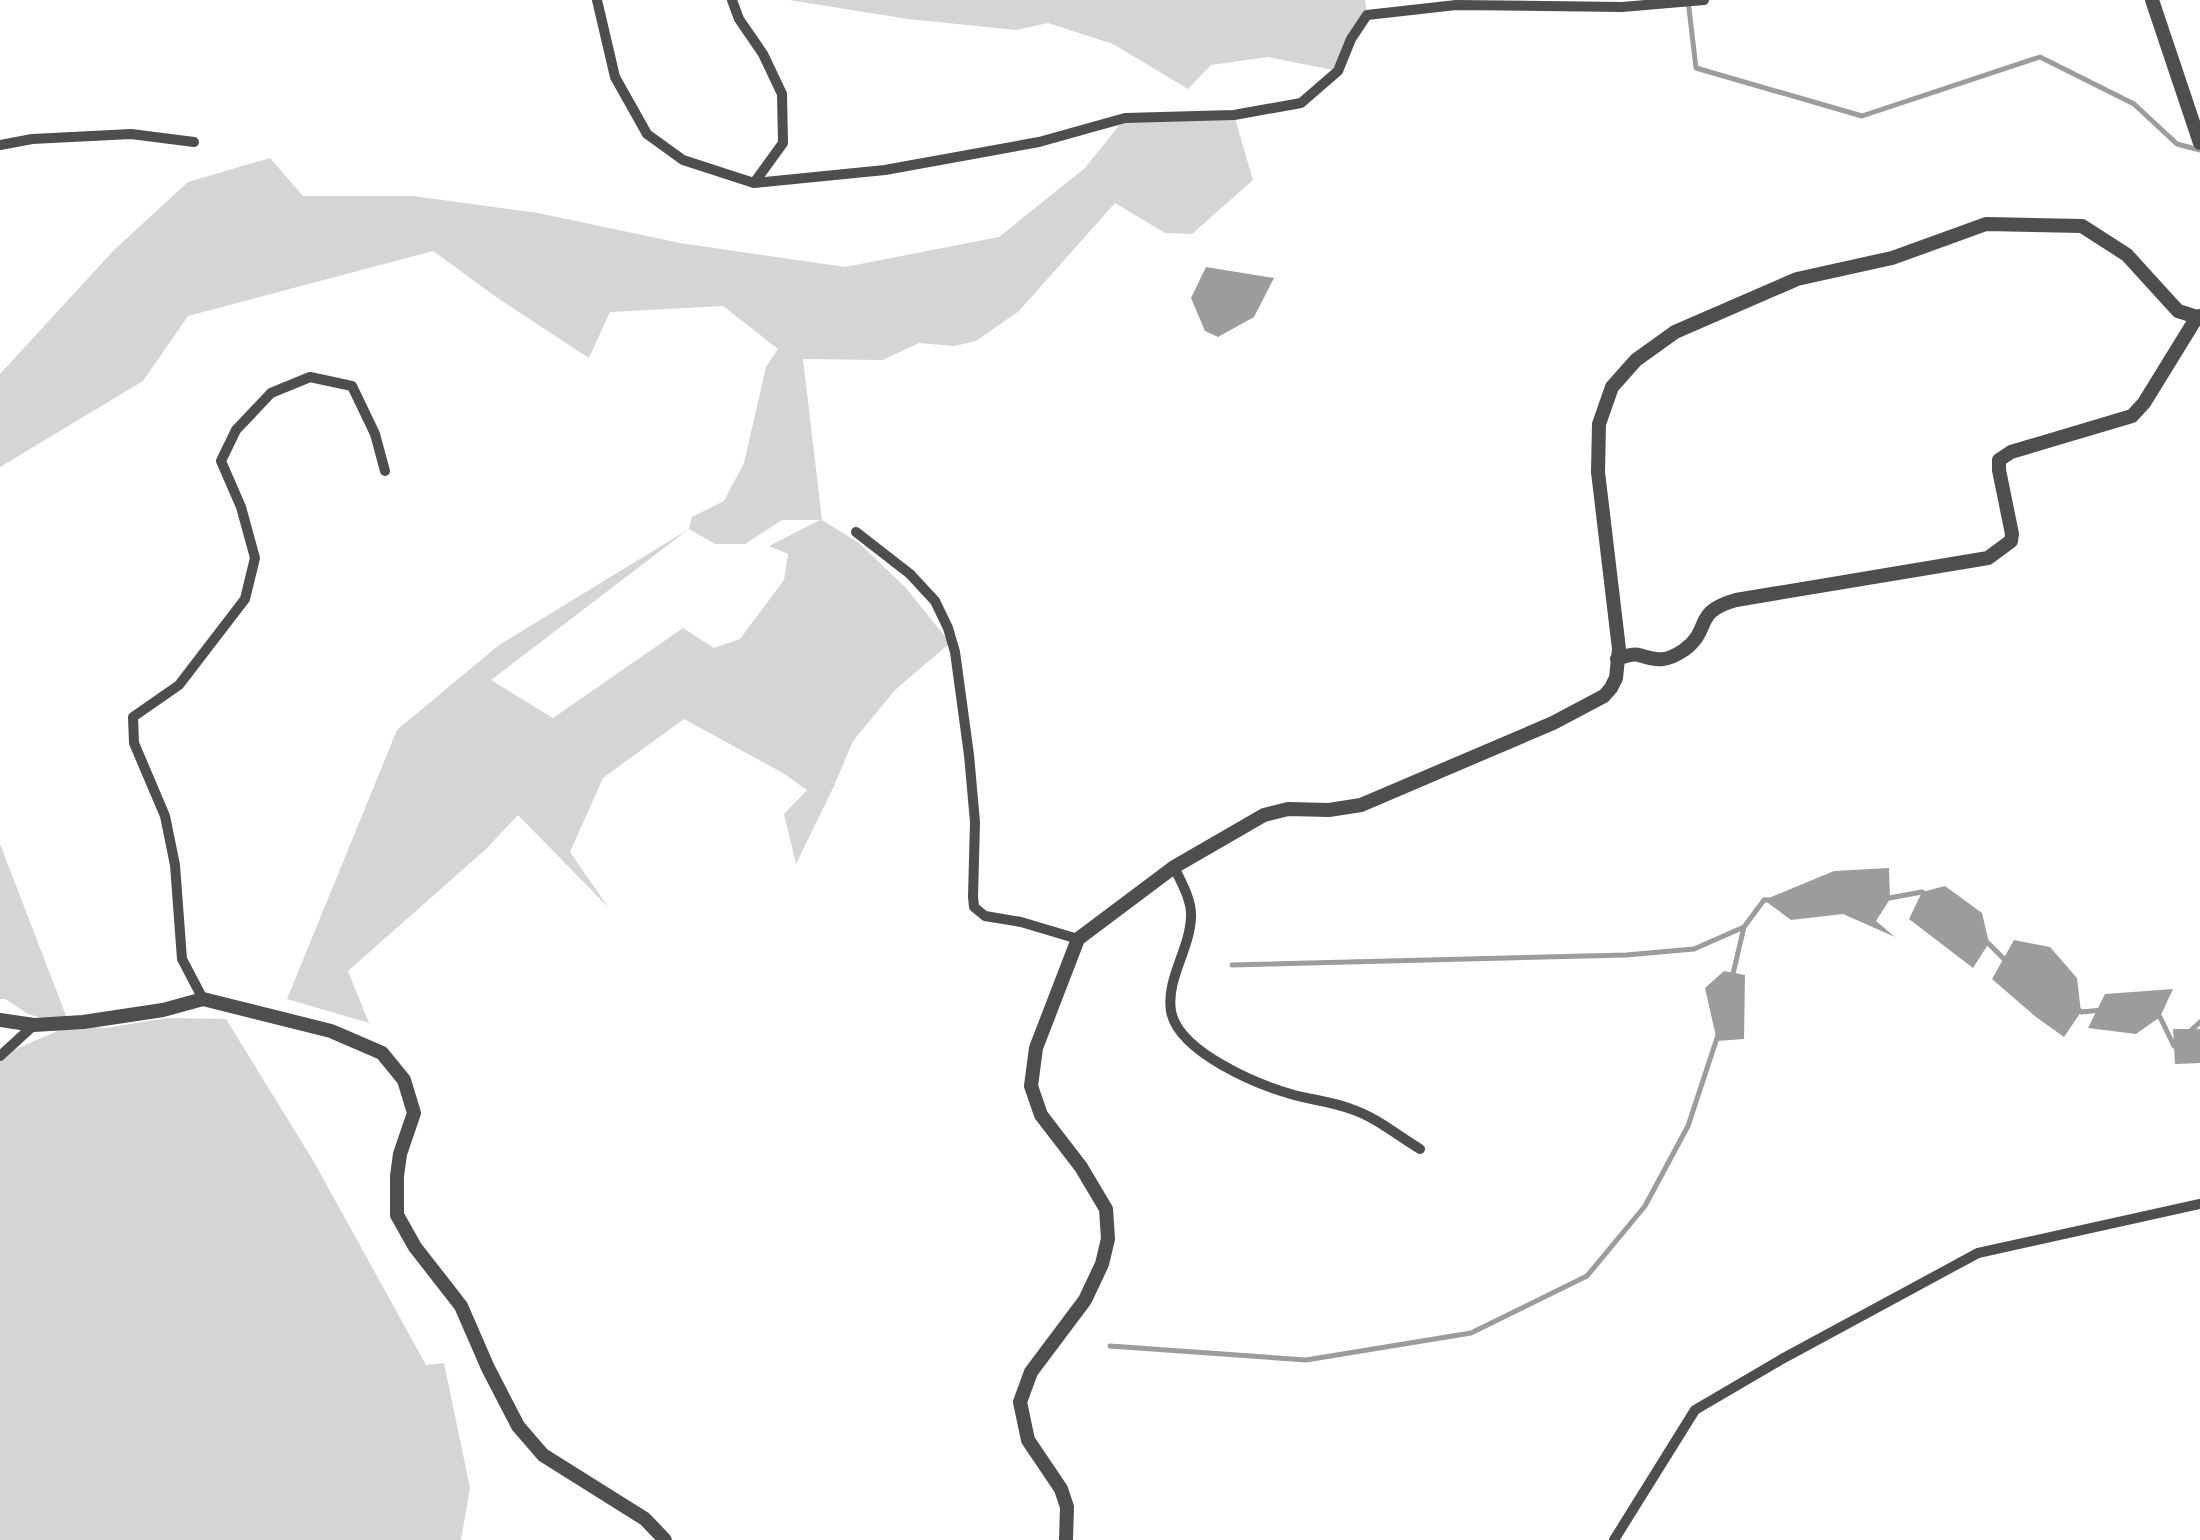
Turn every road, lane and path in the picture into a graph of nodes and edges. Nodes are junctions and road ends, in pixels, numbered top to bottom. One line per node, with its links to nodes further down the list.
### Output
1 (597, 0): 8 (lane)
2 (732, 0): 8 (lane)
3 (1704, 0): 8 (lane)
4 (2152, 0): 6 (street)
5 (194, 142): 7 (lane)
6 (2200, 143)
7 (0, 145)
8 (754, 183)
9 (2198, 317): 12 (street); 12 (street)
10 (385, 471): 15 (lane)
11 (856, 533): 14 (lane)
12 (1617, 659): 13 (street)
13 (1174, 867): 14 (street); 19 (lane)
14 (1078, 939): 22 (street)
15 (203, 999): 17 (street); 21 (street)
16 (0, 1020): 17 (street)
17 (34, 1025): 18 (lane)
18 (0, 1056)
19 (1420, 1149)
20 (2200, 1204): 23 (lane)
21 (665, 1540)
22 (1066, 1540)
23 (1614, 1540)

